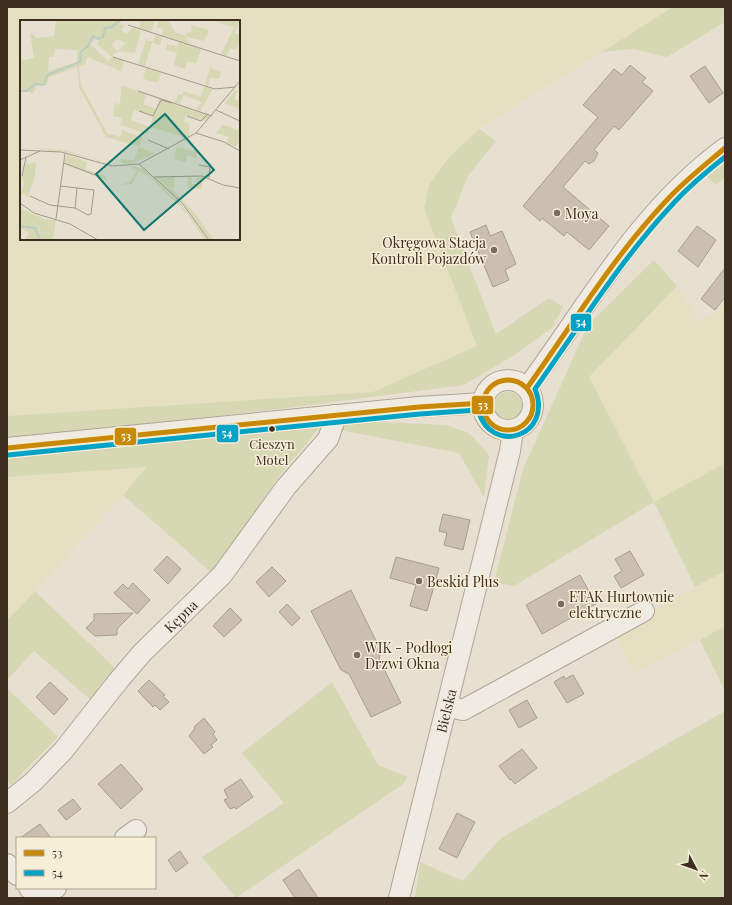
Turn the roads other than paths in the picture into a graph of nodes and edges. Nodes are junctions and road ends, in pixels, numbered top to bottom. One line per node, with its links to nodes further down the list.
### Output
1 (725, 148): 2 (street)
2 (527, 388): 3 (street); 5 (street)
3 (483, 403): 4 (street); 5 (street)
4 (334, 415): 6 (street); 9 (street, Kępna)
5 (513, 430): 8 (street, Bielska)
6 (7, 448)
7 (644, 612): 8 (street)
8 (447, 706): 14 (street, Bielska)
9 (7, 802)
10 (7, 864): 11 (street)
11 (16, 874)
12 (30, 889): 13 (street)
13 (55, 889)
14 (399, 898)

